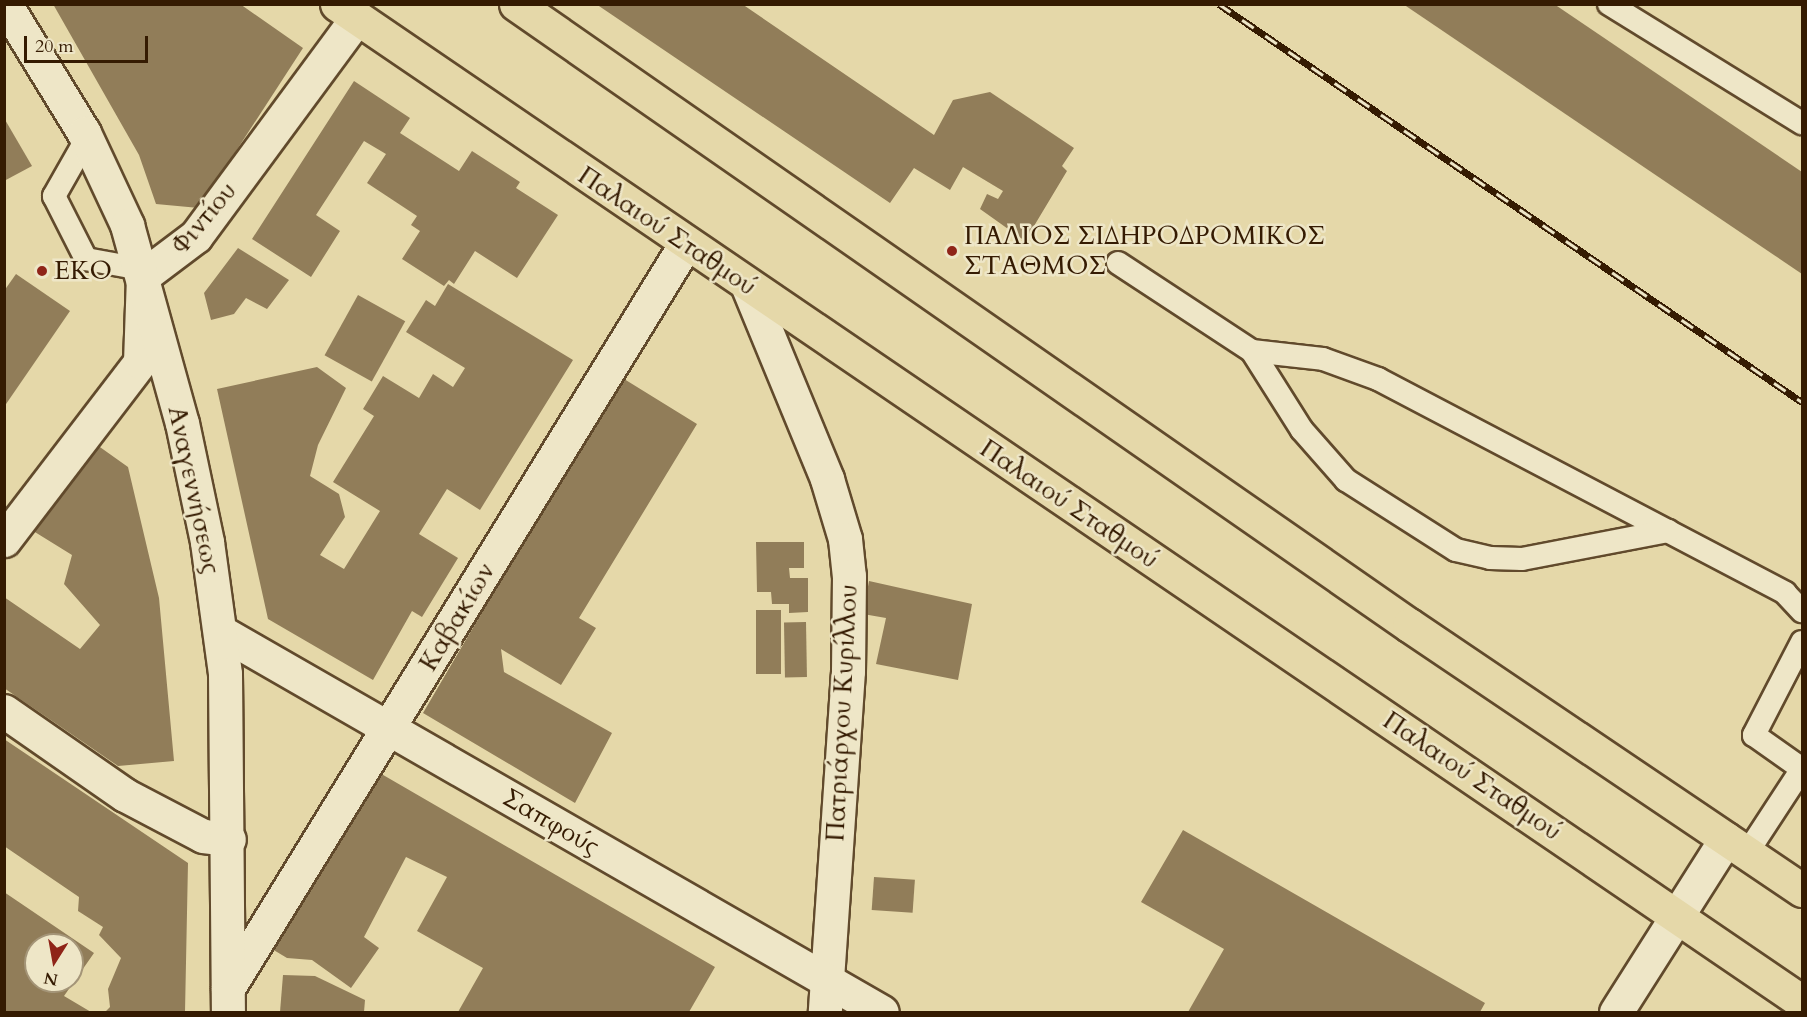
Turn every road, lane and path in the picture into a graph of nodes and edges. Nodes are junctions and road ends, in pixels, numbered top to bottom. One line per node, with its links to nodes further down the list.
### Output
1 (5, 4): 6 (street, Αναγεννήσεως)
2 (516, 4): 21 (highway)
3 (1609, 4): 5 (lane)
4 (347, 11): 7 (highway, Παλαιού Σταθμού); 9 (street, Φιντίου)
5 (1803, 123)
6 (87, 138): 9 (street, Αναγεννήσεως); 9 (lane)
7 (685, 245): 10 (highway, Παλαιού Σταθμού); 18 (street, Καβακίων)
8 (1118, 263): 11 (lane)
9 (142, 272): 13 (street); 15 (street, Αναγεννήσεως)
10 (748, 287): 23 (highway, Παλαιού Σταθμού); 24 (street, Πατριάρχου Κυρίλλου)
11 (1252, 351): 12 (lane); 12 (lane)
12 (1668, 531): 14 (lane)
13 (4, 540)
14 (1803, 611)
15 (221, 632): 18 (street, Σαπφούς); 20 (street, Αναγεννήσεως)
16 (1802, 642): 19 (lane)
17 (4, 711): 20 (street)
18 (389, 728): 24 (street, Σαπφούς); 25 (street, Καβακίων)
19 (1803, 769): 21 (lane)
20 (229, 839): 25 (street, Αναγεννήσεως)
21 (1736, 846): 22 (highway); 23 (street)
22 (1803, 890)
23 (1675, 914): 26 (highway, Παλαιού Σταθμού); 28 (street)
24 (827, 997): 27 (street, Σαπφούς)
25 (228, 1000)
26 (1803, 1002)
27 (882, 1012)
28 (1616, 1012)

